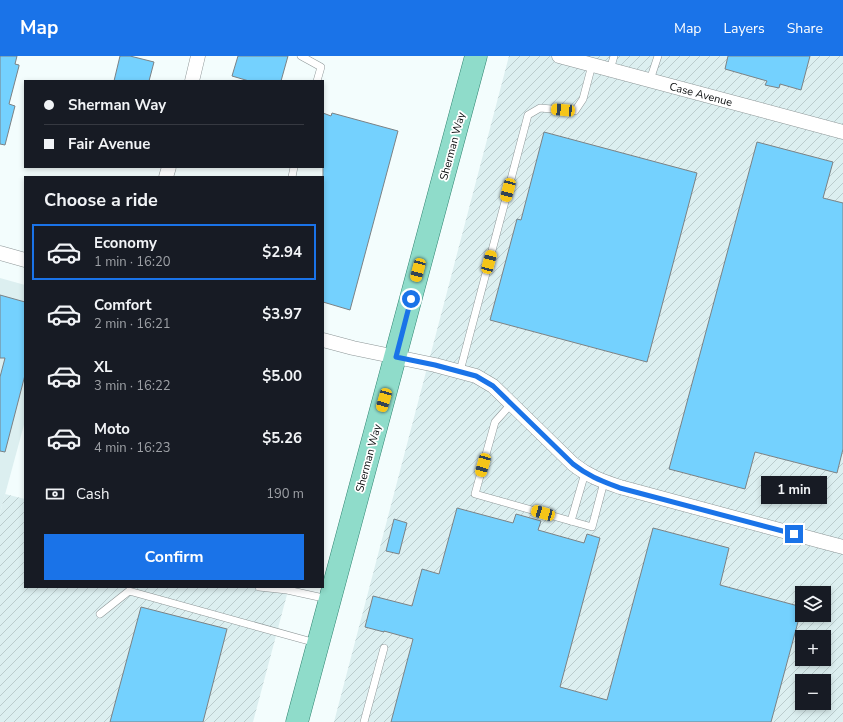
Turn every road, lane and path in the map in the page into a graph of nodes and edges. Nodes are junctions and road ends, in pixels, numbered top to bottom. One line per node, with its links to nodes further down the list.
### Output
1 (198, 56): 8 (street)
2 (301, 56): 9 (lane)
3 (476, 56): 15 (main road, Sherman Way)
4 (559, 56): 7 (street, Case Avenue)
5 (658, 56): 10 (lane)
6 (612, 63): 7 (street, Case Avenue); 10 (street, Case Avenue)
7 (592, 65): 16 (lane)
8 (192, 80)
9 (317, 80)
10 (650, 80): 11 (street, Case Avenue)
11 (843, 132)
12 (0, 253): 13 (street)
13 (24, 260)
14 (324, 340): 15 (street)
15 (396, 357): 16 (street); 23 (main road, Sherman Way)
16 (460, 371): 17 (street)
17 (511, 404): 18 (street); 20 (lane)
18 (585, 473): 19 (street); 20 (lane)
19 (604, 482): 20 (lane); 21 (street)
20 (570, 521)
21 (843, 547)
22 (268, 588): 23 (lane)
23 (330, 600): 25 (main road, Sherman Way)
24 (100, 614): 25 (lane)
25 (318, 643): 27 (main road, Sherman Way)
26 (384, 648): 28 (lane)
27 (298, 722)
28 (364, 722)

